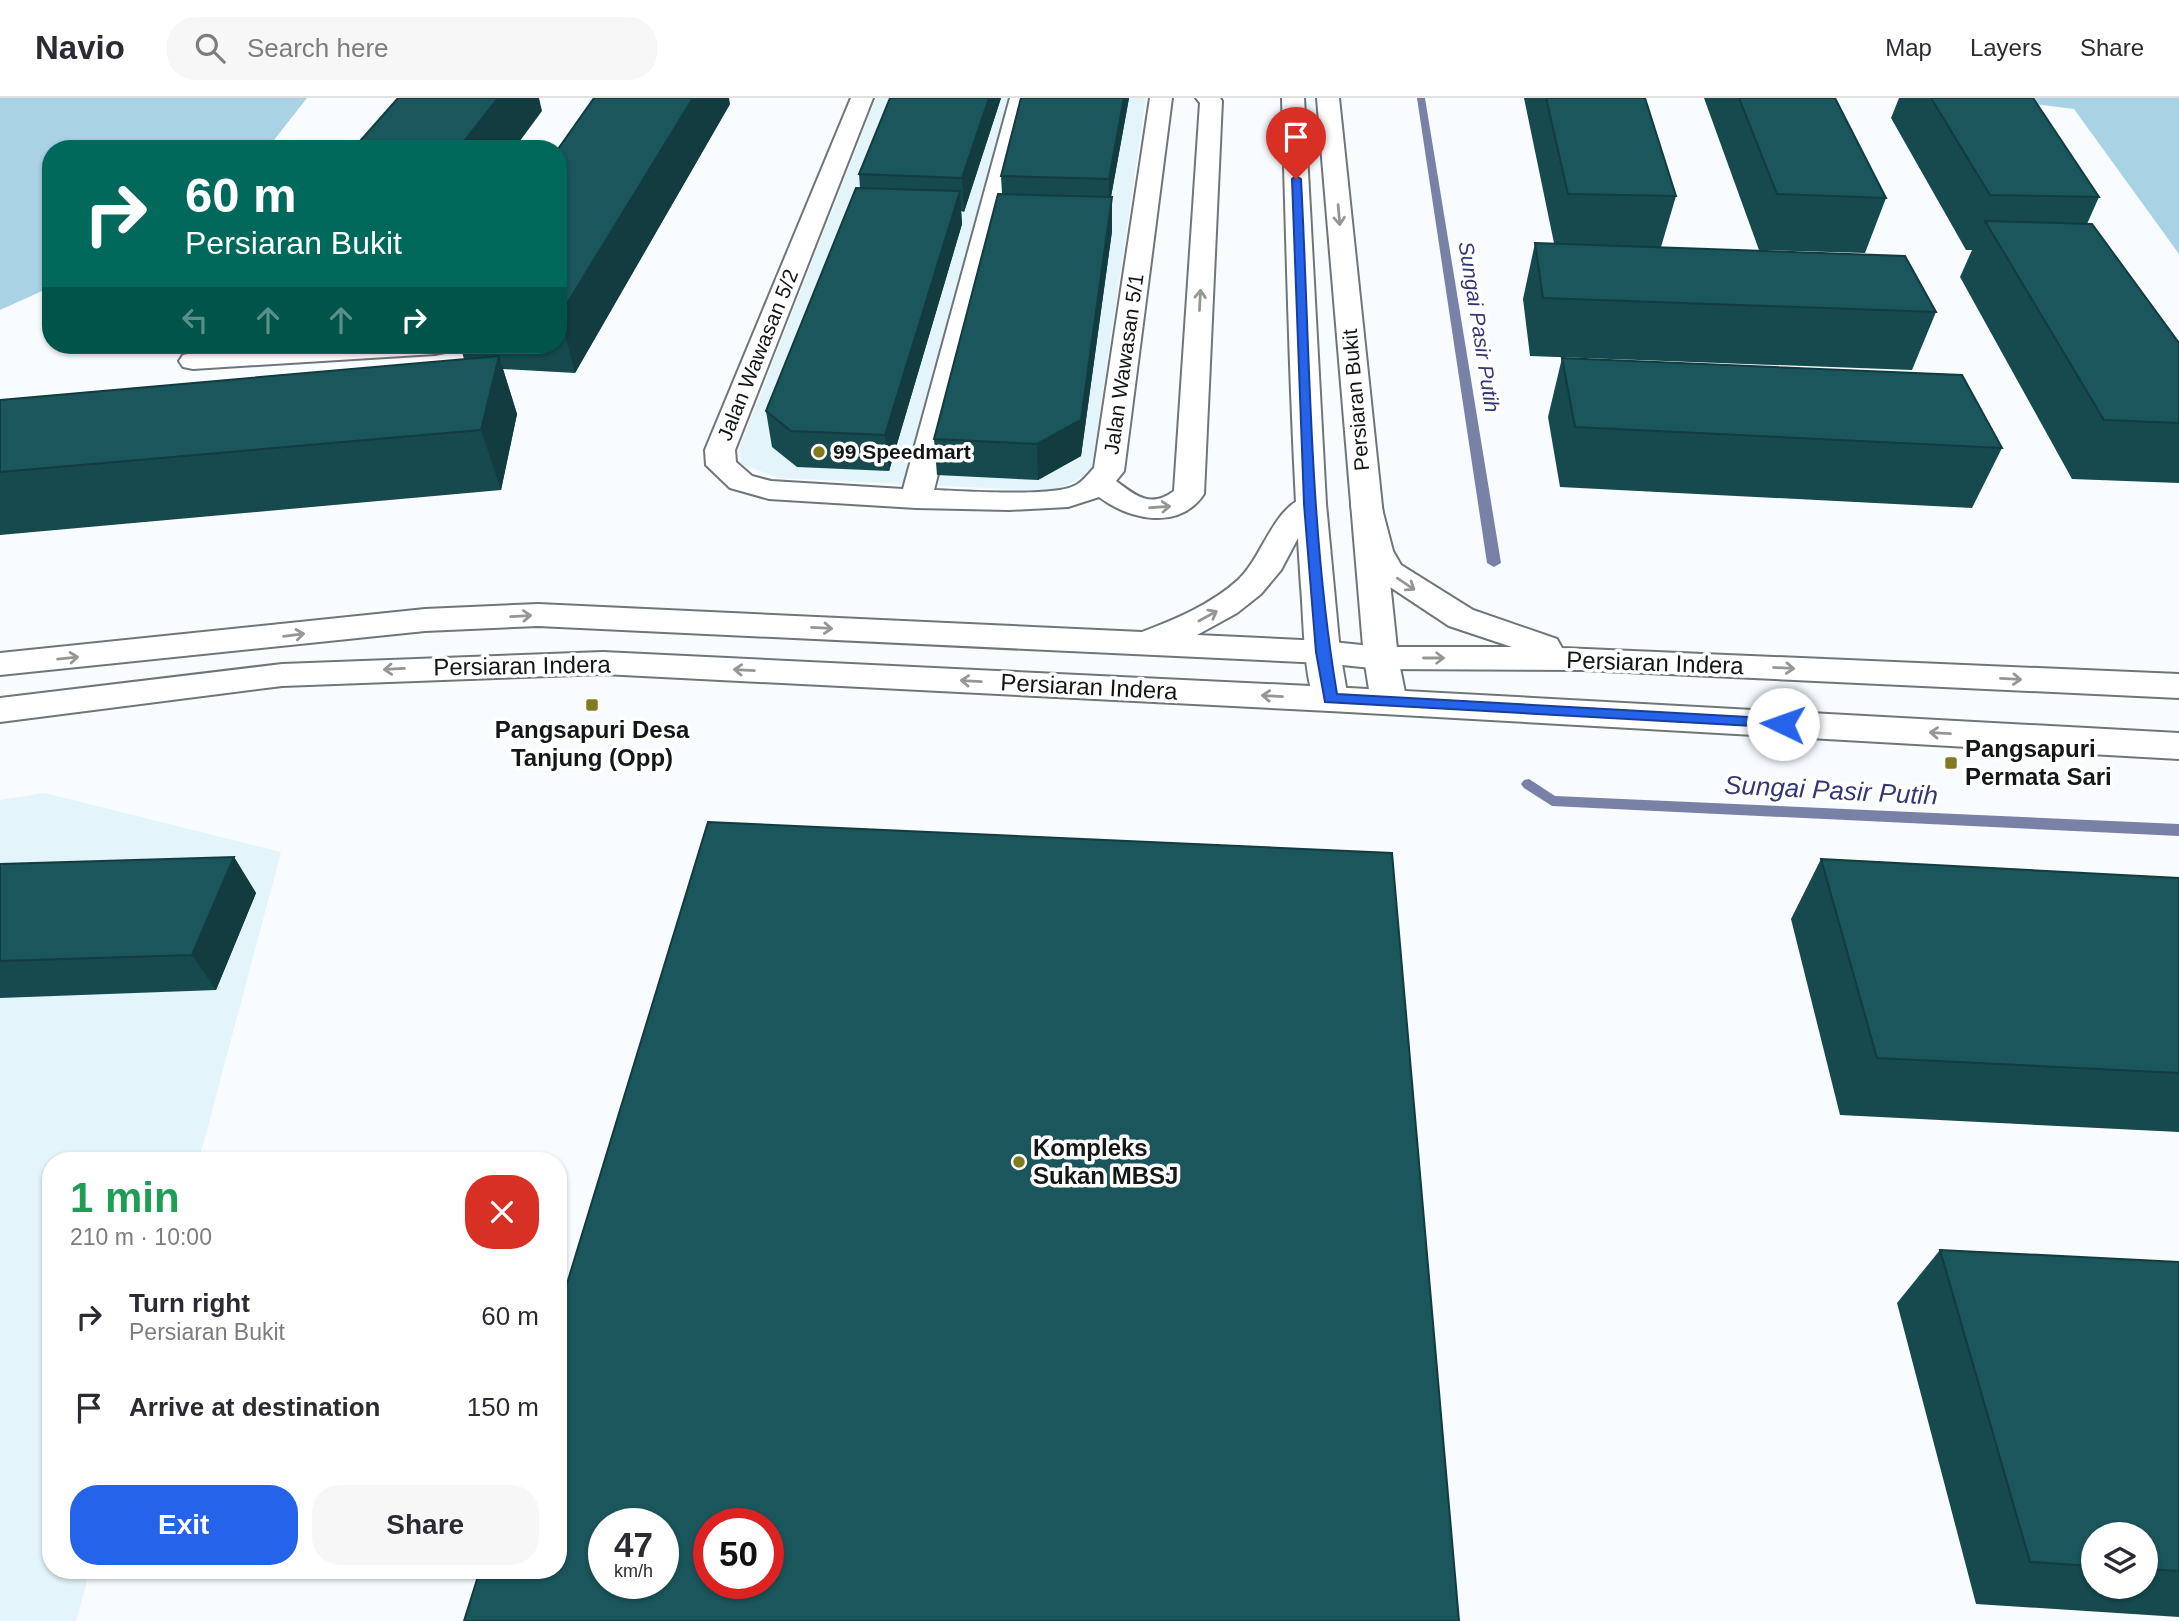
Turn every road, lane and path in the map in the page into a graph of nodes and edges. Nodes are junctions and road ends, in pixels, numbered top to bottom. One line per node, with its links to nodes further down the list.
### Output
1 (862, 98): 15 (street, Jalan Wawasan 5/2)
2 (1021, 98): 8 (street)
3 (1161, 98): 11 (street, Jalan Wawasan 5/1)
4 (1207, 98): 14 (street, one-way to 4)
5 (1293, 98): 16 (street, Persiaran Bukit)
6 (1328, 98): 17 (street, Persiaran Bukit, one-way to 17)
7 (964, 216): 8 (street)
8 (991, 217): 9 (street); 15 (street)
9 (1018, 218)
10 (1115, 221): 11 (street)
11 (1143, 222): 14 (street, Jalan Wawasan 5/1)
12 (306, 354): 13 (street)
13 (193, 361)
14 (1100, 483): 15 (street, Jalan Wawasan 5/1)
15 (916, 499)
16 (1311, 504): 18 (street, one-way to 16); 19 (street, Persiaran Bukit)
17 (1366, 505): 20 (street, Persiaran Bukit); 21 (street, one-way to 21)
18 (1146, 643): 19 (street, Persiaran Indera); 22 (street, Persiaran Indera, one-way to 18)
19 (1323, 652): 20 (street, Persiaran Indera); 24 (street, Persiaran Bukit)
20 (1381, 658): 21 (street, Persiaran Indera, one-way to 21); 25 (street, Persiaran Bukit)
21 (1583, 659): 23 (street, Persiaran Indera, one-way to 23)
22 (0, 664)
23 (2179, 686)
24 (1330, 699): 25 (street, Persiaran Indera); 26 (street, Persiaran Indera, one-way to 26)
25 (1389, 702): 27 (street, Persiaran Indera, one-way to 25)
26 (0, 710)
27 (2179, 746)

